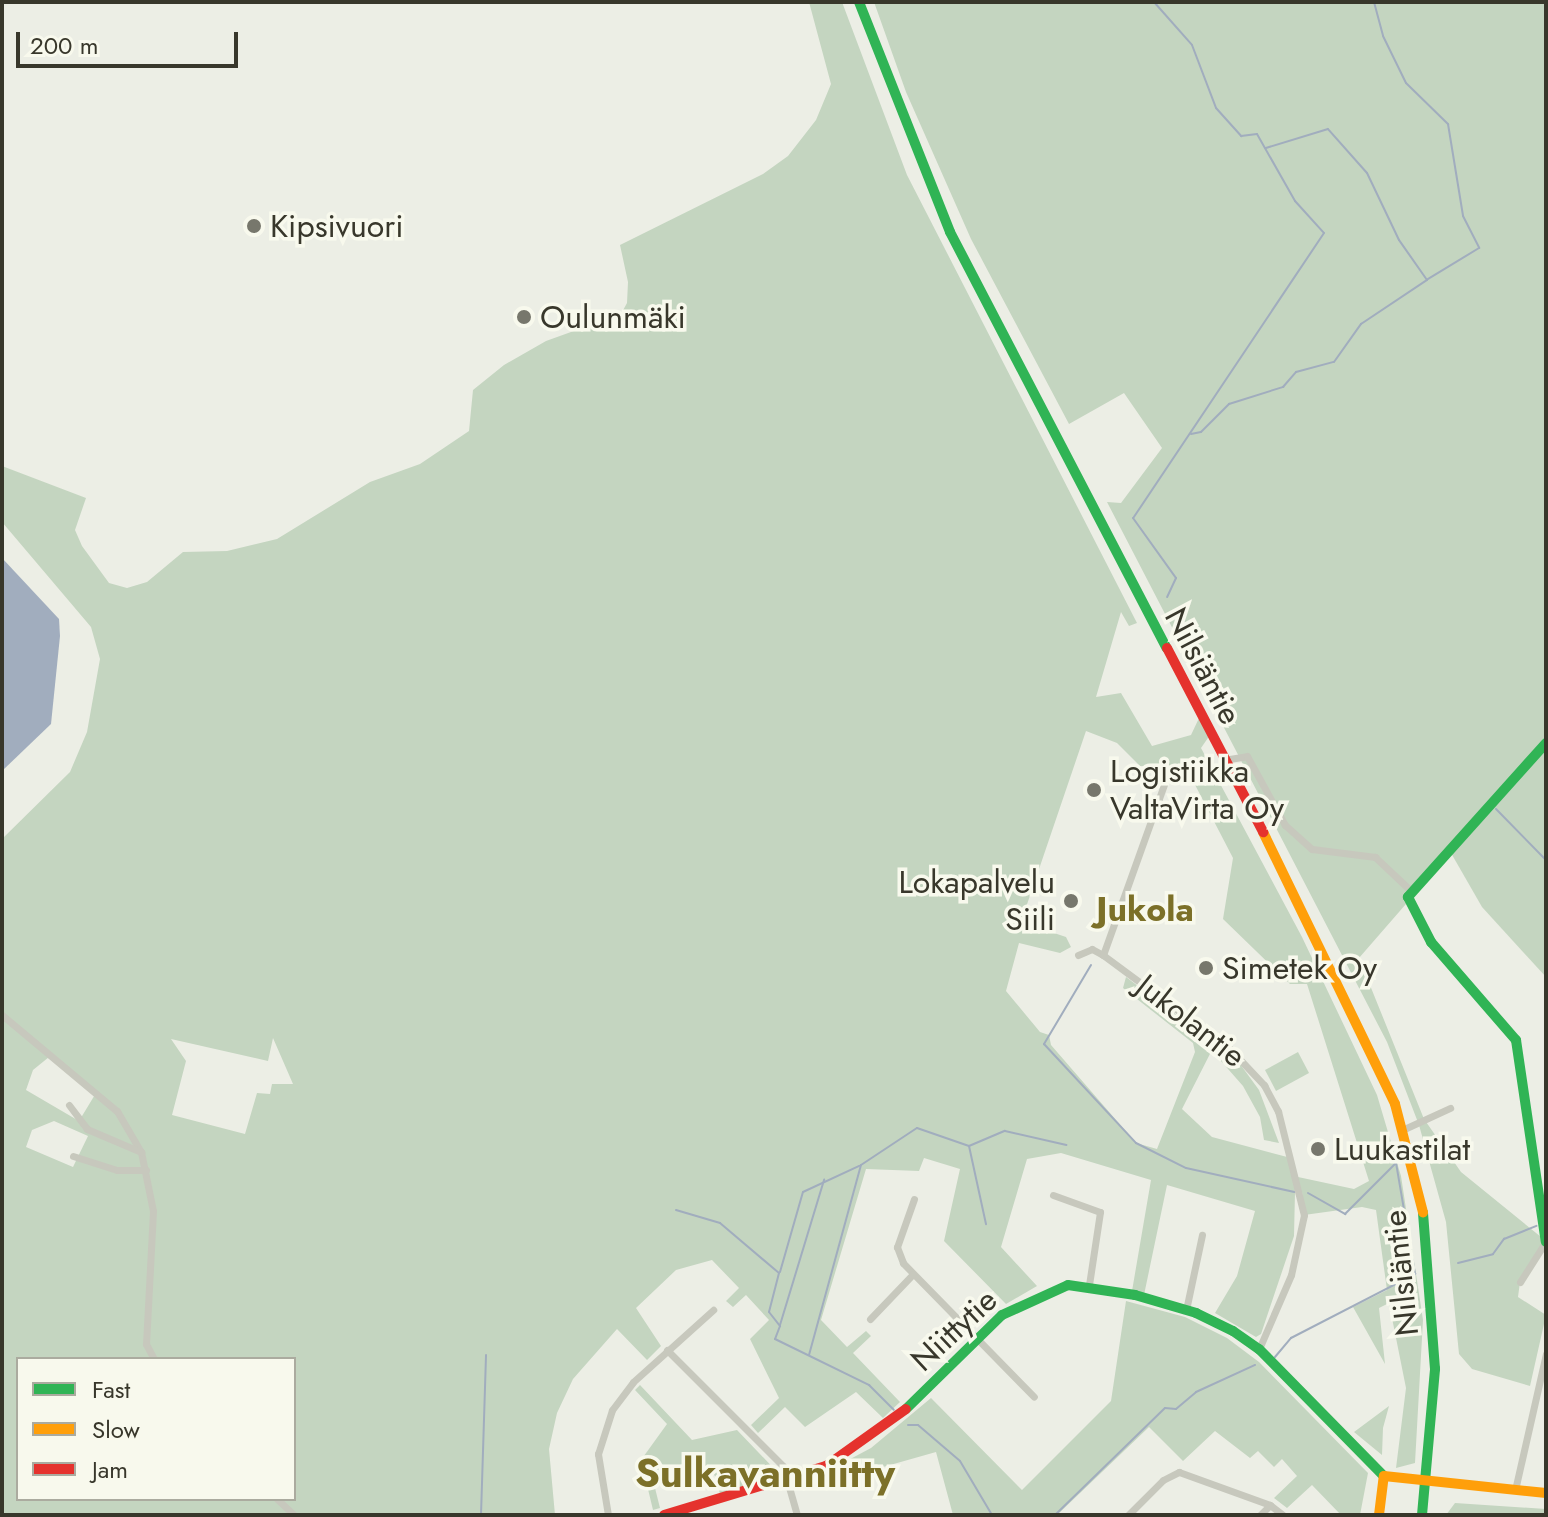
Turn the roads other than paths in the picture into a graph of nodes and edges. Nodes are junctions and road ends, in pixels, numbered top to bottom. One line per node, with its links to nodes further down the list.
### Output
1 (859, 2): 3 (street, Nilsiäntie)
2 (1546, 743): 5 (street)
3 (1223, 760): 5 (street); 11 (street, Nilsiäntie)
4 (1166, 779): 7 (street)
5 (1410, 890): 18 (street)
6 (1078, 955): 7 (street, Jukolantie)
7 (1103, 955): 26 (street, Jukolantie)
8 (2, 1015): 12 (street)
9 (69, 1105): 12 (street)
10 (1450, 1108): 11 (street)
11 (1402, 1130): 33 (street, Nilsiäntie)
12 (141, 1152): 14 (street)
13 (73, 1156): 14 (street)
14 (146, 1170): 29 (street)
15 (1053, 1195): 21 (street)
16 (914, 1199): 19 (street)
17 (1202, 1235): 23 (street)
18 (1546, 1241): 20 (street)
19 (912, 1275): 24 (street); 25 (street)
20 (1520, 1282)
21 (1089, 1285): 23 (street, Niittytie); 25 (street, Niittytie)
22 (713, 1310): 27 (street)
23 (1186, 1310): 26 (street, Niittytie)
24 (870, 1319)
25 (977, 1340): 30 (street); 32 (street, Niittytie)
26 (1259, 1349): 31 (street, Niittytie)
27 (667, 1350): 32 (street); 39 (street)
28 (1546, 1353): 34 (street)
29 (153, 1357)
30 (1034, 1397)
31 (1384, 1476): 33 (street); 45 (street)
32 (789, 1480): 40 (street, Niittytie); 41 (street)
33 (1425, 1481): 34 (street); 46 (street, Nilsiäntie)
34 (1515, 1490): 35 (street)
35 (1546, 1493)
36 (279, 1501): 38 (street)
37 (1270, 1505): 42 (street); 43 (street); 44 (street)
38 (294, 1515)
39 (608, 1515)
40 (664, 1515)
41 (797, 1515)
42 (1128, 1515)
43 (1260, 1515)
44 (1283, 1515)
45 (1379, 1515)
46 (1422, 1515)

